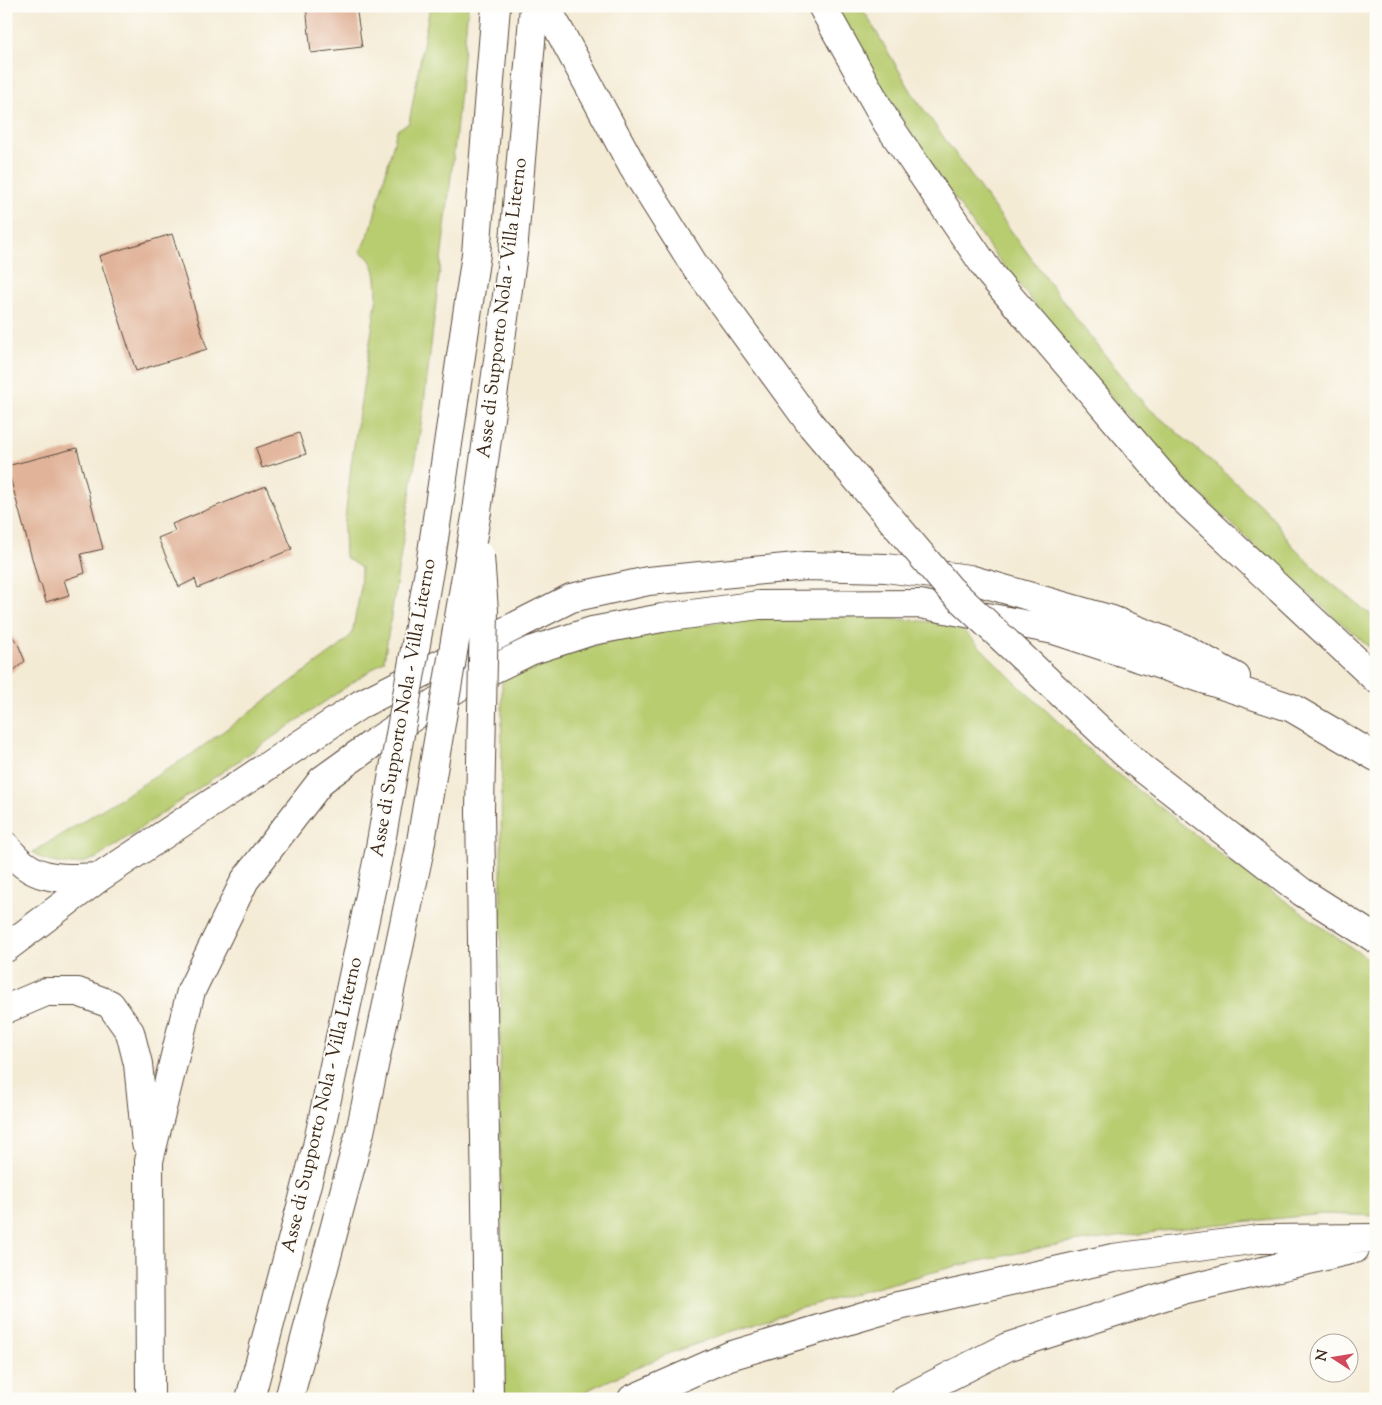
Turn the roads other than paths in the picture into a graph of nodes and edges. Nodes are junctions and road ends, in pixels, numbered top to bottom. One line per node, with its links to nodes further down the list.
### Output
1 (496, 6): 18 (highway, Asse di Supporto Nola - Villa Literno, bridge)
2 (534, 6): 5 (highway, Asse di Supporto Nola - Villa Literno)
3 (546, 6): 11 (highway, bridge)
4 (822, 6): 6 (highway)
5 (478, 511): 19 (highway, Asse di Supporto Nola - Villa Literno, bridge); 20 (highway, bridge)
6 (1376, 679)
7 (1292, 708): 8 (highway); 10 (highway); 14 (highway)
8 (1376, 757)
9 (6, 846): 10 (highway)
10 (100, 877): 12 (highway)
11 (1376, 939)
12 (6, 948)
13 (6, 1009): 14 (highway)
14 (148, 1161): 17 (highway)
15 (1376, 1238): 21 (highway)
16 (1376, 1244): 22 (highway)
17 (150, 1399)
18 (250, 1399)
19 (289, 1399)
20 (489, 1399)
21 (632, 1399)
22 (905, 1399)

